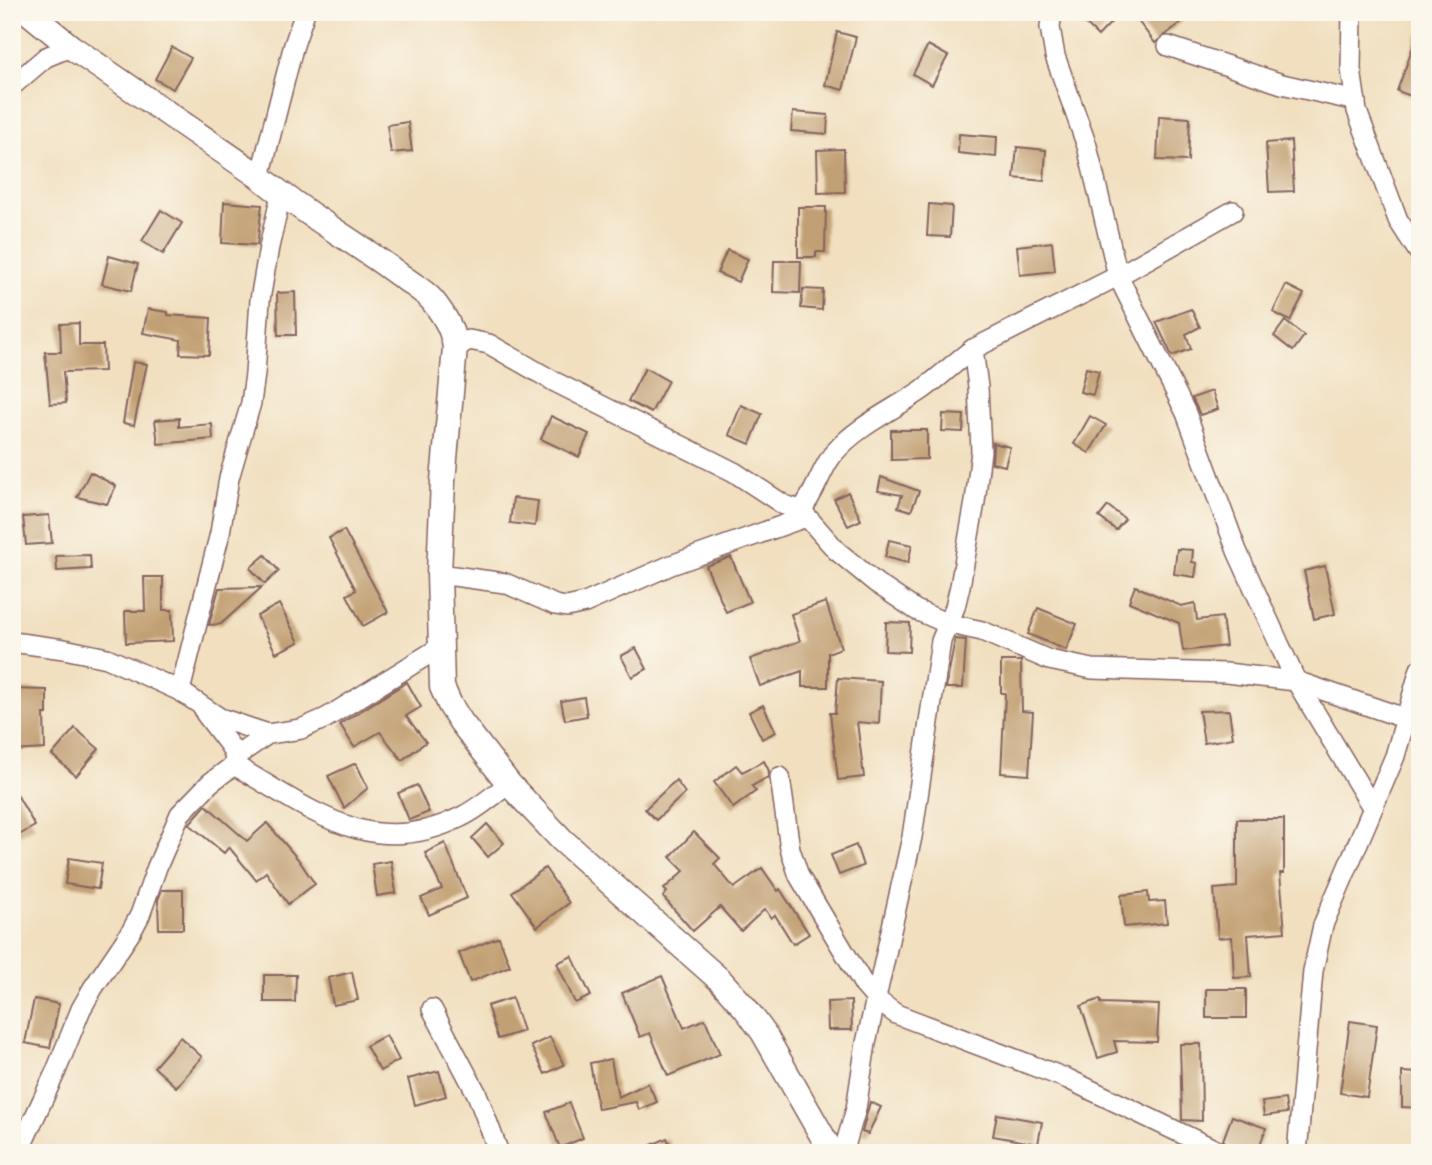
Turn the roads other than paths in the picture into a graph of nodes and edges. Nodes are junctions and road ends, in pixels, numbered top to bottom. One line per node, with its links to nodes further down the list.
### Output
1 (28, 12): 6 (street)
2 (305, 12): 9 (street)
3 (1052, 12): 13 (street)
4 (1352, 12): 8 (street)
5 (1168, 46): 8 (street)
6 (71, 47): 7 (street); 9 (street)
7 (12, 86)
8 (1356, 101): 12 (street)
9 (260, 177): 10 (street)
10 (281, 195): 14 (street); 23 (street)
11 (1233, 211): 13 (street)
12 (1420, 254)
13 (1118, 276): 15 (street); 22 (street)
14 (455, 348): 16 (street); 17 (street)
15 (973, 349): 16 (street); 18 (street)
16 (804, 513): 17 (street); 18 (street)
17 (439, 574): 20 (street)
18 (946, 623): 22 (street); 31 (street)
19 (12, 642): 23 (street)
20 (442, 646): 26 (street); 29 (street)
21 (1420, 669): 25 (street)
22 (1296, 681): 25 (street); 30 (street)
23 (180, 691): 24 (street)
24 (200, 706): 26 (street); 27 (street)
25 (1413, 723): 30 (street)
26 (268, 734): 27 (street)
27 (234, 761): 29 (street); 33 (street)
28 (780, 777): 31 (street)
29 (509, 784): 35 (street)
30 (1372, 807): 38 (street)
31 (877, 1000): 36 (street); 37 (street)
32 (432, 1009): 34 (street)
33 (18, 1153)
34 (499, 1153)
35 (832, 1153)
36 (843, 1153)
37 (1222, 1153)
38 (1297, 1153)

